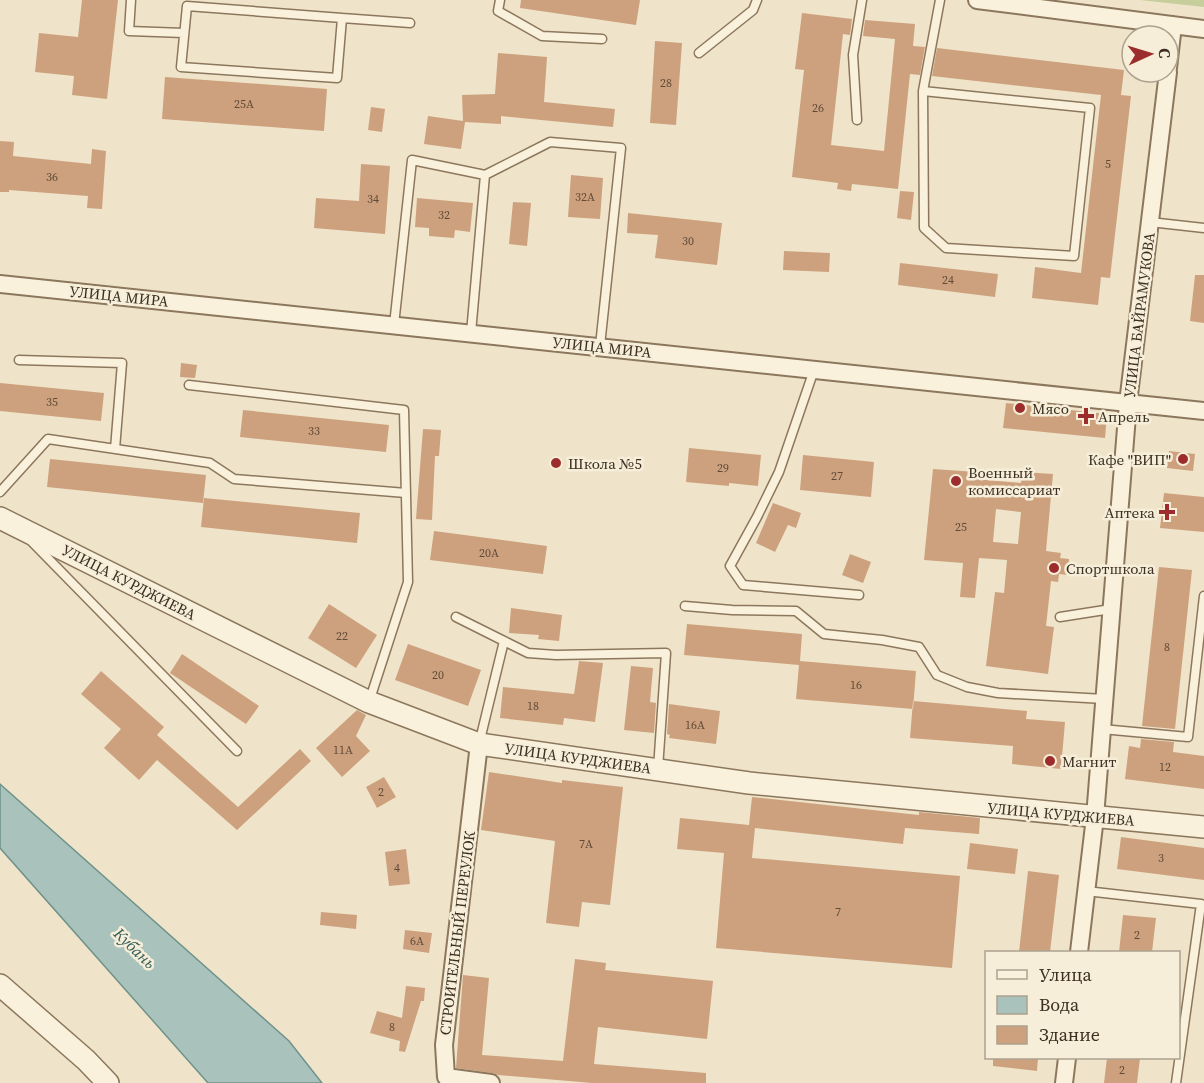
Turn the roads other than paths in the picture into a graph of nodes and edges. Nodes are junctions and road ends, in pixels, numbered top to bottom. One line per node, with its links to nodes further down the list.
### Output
1 (131, 0): 12 (lane)
2 (500, 0): 13 (lane)
3 (757, 0): 14 (lane)
4 (862, 0): 17 (lane)
5 (940, 0): 16 (lane)
6 (977, 0): 9 (street)
7 (342, 18): 8 (lane); 12 (lane); 12 (lane)
8 (410, 23)
9 (1165, 24)
10 (1180, 26): 11 (street)
11 (1204, 28)
12 (184, 33)
13 (602, 39)
14 (699, 53)
15 (1166, 84): 19 (street, УЛИЦА БАЙРАМУКОВА)
16 (923, 91): 16 (lane)
17 (857, 120)
18 (486, 175): 22 (lane); 23 (lane); 24 (lane)
19 (1150, 222): 20 (lane); 28 (street, УЛИЦА БАЙРАМУКОВА)
20 (1204, 228)
21 (0, 284): 22 (street, УЛИЦА МИРА)
22 (394, 326): 23 (street, УЛИЦА МИРА)
23 (471, 333): 24 (street, УЛИЦА МИРА)
24 (600, 346): 26 (street, УЛИЦА МИРА)
25 (19, 360): 30 (lane)
26 (814, 370): 28 (street, УЛИЦА МИРА); 34 (lane)
27 (189, 385): 32 (lane)
28 (1128, 403): 29 (street, УЛИЦА МИРА); 37 (street, УЛИЦА БАЙРАМУКОВА)
29 (1204, 411)
30 (115, 449): 31 (lane); 32 (lane)
31 (0, 492)
32 (406, 493): 42 (lane)
33 (8, 522): 42 (street, УЛИЦА КУРДЖИЕВА); 45 (lane)
34 (859, 595)
35 (1204, 596): 43 (lane)
36 (685, 606): 41 (lane)
37 (1112, 609): 39 (lane); 41 (street, УЛИЦА БАЙРАМУКОВА)
38 (456, 617): 40 (lane)
39 (1060, 617)
40 (504, 641): 44 (lane); 46 (lane)
41 (1104, 699): 43 (street, УЛИЦА БАЙРАМУКОВА)
42 (369, 702): 44 (street, УЛИЦА КУРДЖИЕВА)
43 (1102, 729): 47 (street, УЛИЦА БАЙРАМУКОВА)
44 (479, 744): 46 (street, УЛИЦА КУРДЖИЕВА); 56 (street, СТРОИТЕЛЬНЫЙ ПЕРЕУЛОК)
45 (237, 751)
46 (658, 770): 47 (street, УЛИЦА КУРДЖИЕВА)
47 (1095, 817): 48 (street, УЛИЦА КУРДЖИЕВА); 49 (street, УЛИЦА БАЙРАМУКОВА)
48 (1204, 827)
49 (1086, 891): 50 (lane); 51 (street, УЛИЦА БАЙРАМУКОВА)
50 (1203, 904): 53 (lane)
51 (1079, 951)
52 (0, 985): 57 (street)
53 (1180, 1056)
54 (1067, 1059): 59 (street)
55 (1180, 1059): 60 (lane)
56 (447, 1080): 58 (street, СТРОИТЕЛЬНЫЙ ПЕРЕУЛОК)
57 (108, 1083)
58 (491, 1083)
59 (1064, 1083)
60 (1176, 1083)

